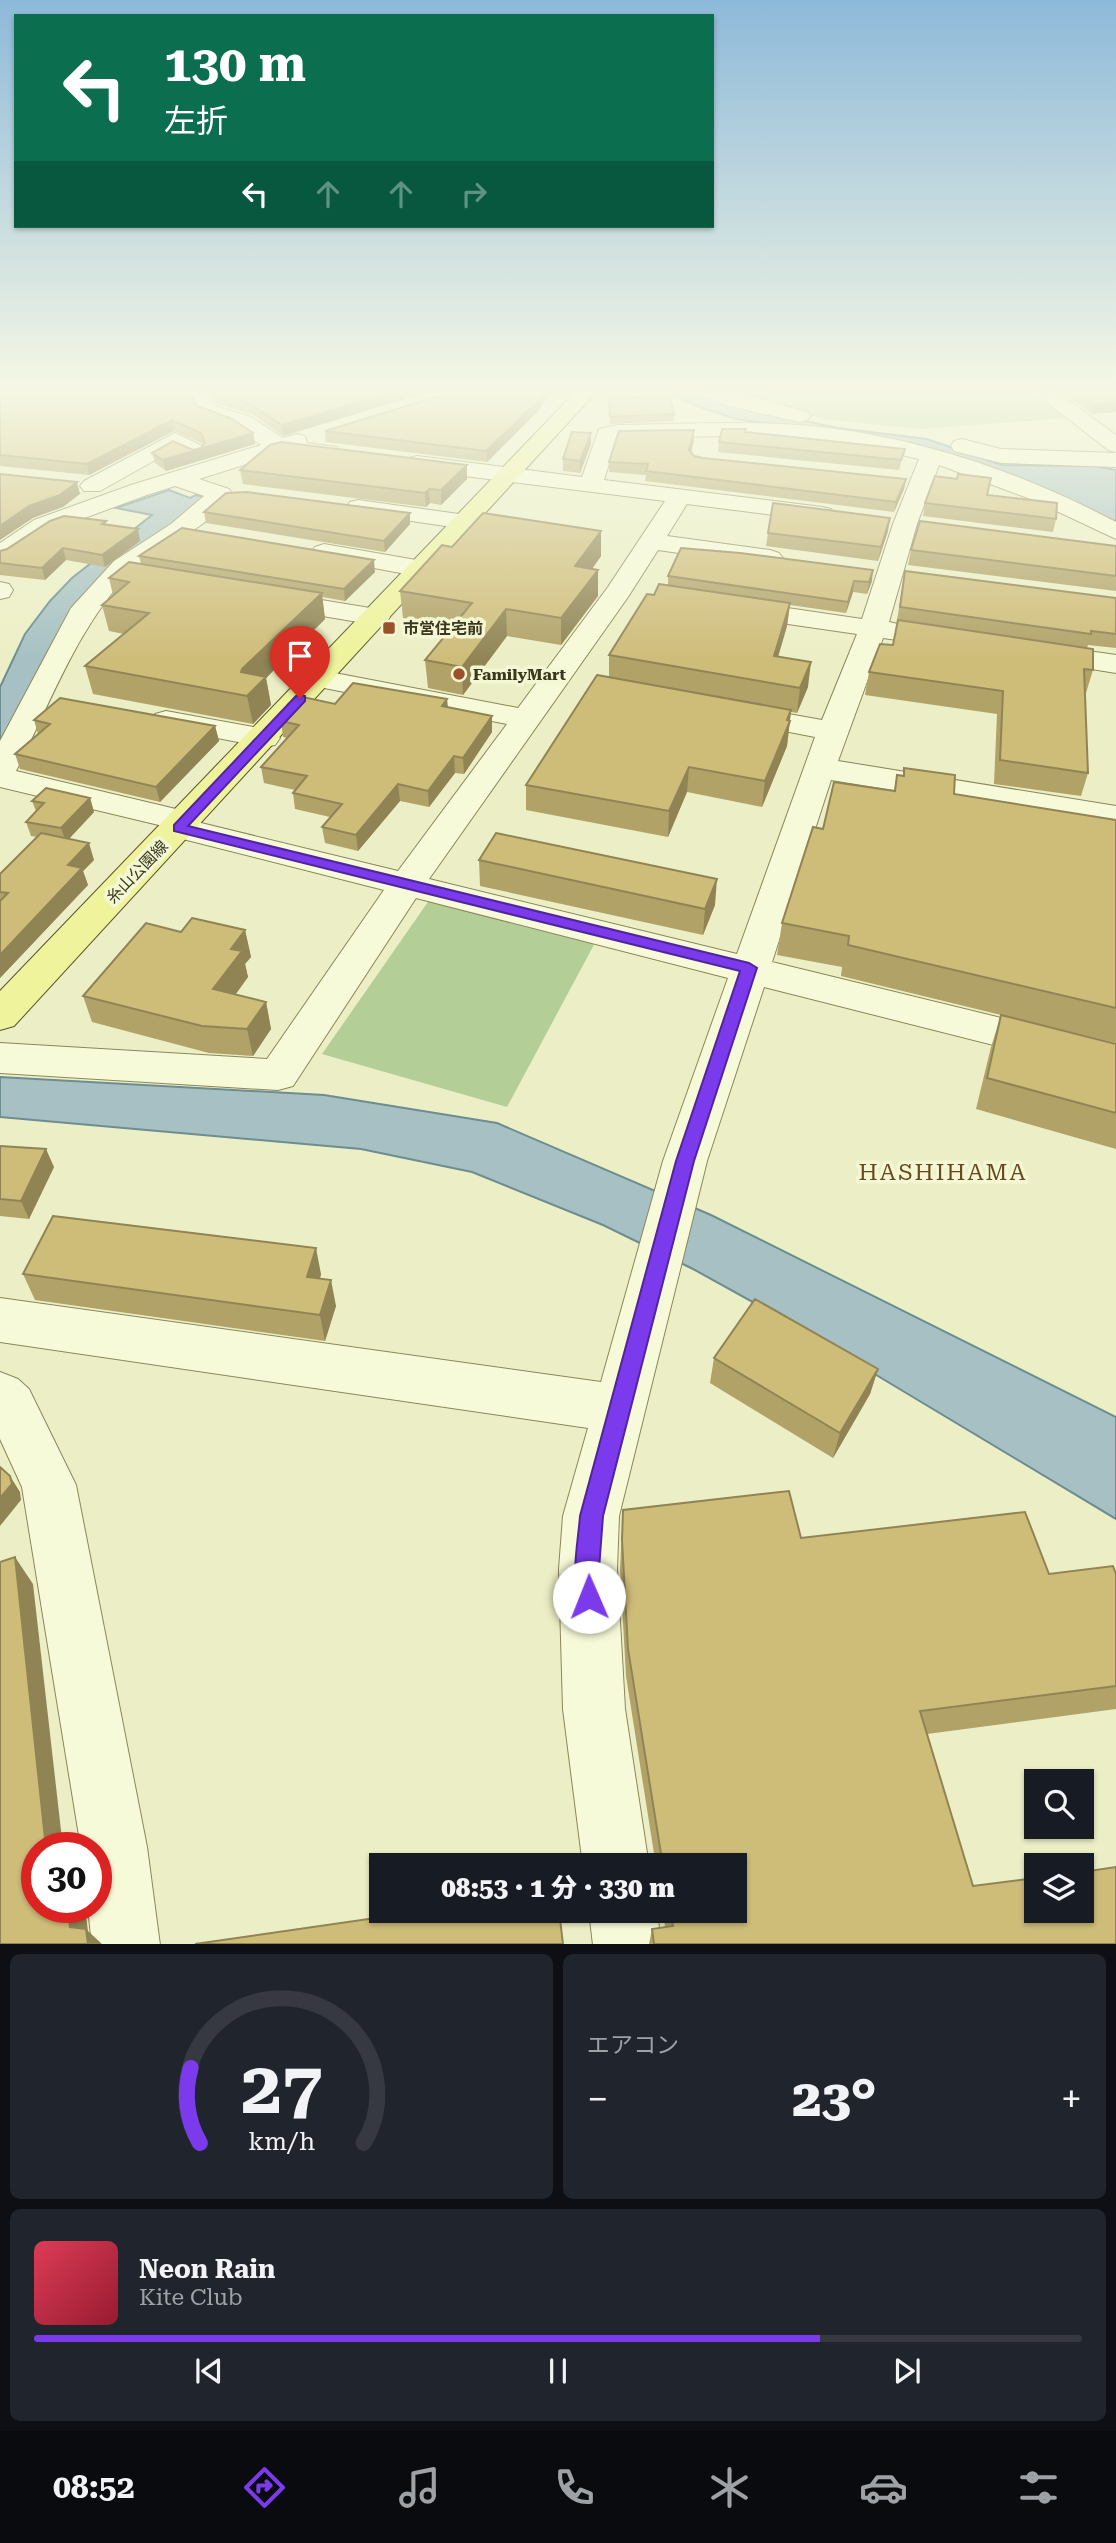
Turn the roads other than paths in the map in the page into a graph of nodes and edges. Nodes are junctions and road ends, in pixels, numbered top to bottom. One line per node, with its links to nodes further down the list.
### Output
1 (92, 480): 12 (street)
2 (175, 480): 12 (street)
3 (179, 480): 14 (street)
4 (506, 480): 20 (main road, 糸山公園線)
5 (544, 480): 11 (street)
6 (592, 480): 11 (street)
7 (693, 480): 15 (street)
8 (902, 480): 10 (street)
9 (996, 480): 25 (street)
10 (923, 482): 21 (street)
11 (590, 486): 15 (street)
12 (139, 490): 22 (street)
13 (248, 493): 14 (street)
14 (221, 494): 24 (street)
15 (686, 498): 18 (street); 27 (street)
16 (330, 503): 20 (street)
17 (8, 518): 22 (street)
18 (852, 518)
19 (878, 521): 21 (street)
20 (466, 522): 33 (main road, 糸山公園線)
21 (905, 524): 23 (street); 35 (street)
22 (43, 525): 31 (street)
23 (931, 528)
24 (180, 529): 26 (street); 36 (street)
25 (1116, 532)
26 (207, 533)
27 (652, 542): 32 (street); 49 (street)
28 (1090, 547): 30 (street)
29 (301, 549): 33 (street)
30 (1116, 550)
31 (0, 555)
32 (797, 561)
33 (422, 569): 41 (main road, 糸山公園線)
34 (864, 569): 35 (street)
35 (890, 573): 37 (street); 42 (street)
36 (115, 574): 38 (street); 53 (street)
37 (917, 576)
38 (143, 579)
39 (253, 597): 41 (street)
40 (713, 605): 42 (street)
41 (376, 617): 46 (main road, 糸山公園線)
42 (873, 629): 43 (street); 50 (street)
43 (927, 636)
44 (1008, 648): 45 (street)
45 (1116, 664)
46 (319, 679): 49 (street); 51 (main road, 糸山公園線)
47 (714, 709): 50 (street)
48 (145, 716): 51 (street)
49 (526, 719): 57 (street)
50 (833, 731): 52 (street)
51 (264, 738): 56 (main road, 糸山公園線)
52 (819, 768): 55 (street); 58 (street)
53 (0, 771)
54 (0, 777): 56 (street)
55 (1116, 816)
56 (182, 824): 57 (street); 59 (main road, 糸山公園線)
57 (407, 884): 58 (street); 60 (street)
58 (749, 968): 61 (street); 64 (street)
59 (0, 1016)
60 (0, 1058)
61 (1116, 1060)
62 (0, 1320): 64 (street)
63 (0, 1396): 67 (street)
64 (620, 1409): 65 (street)
65 (614, 1853)
66 (624, 1923): 68 (street)
67 (126, 1944)
68 (627, 1944)

